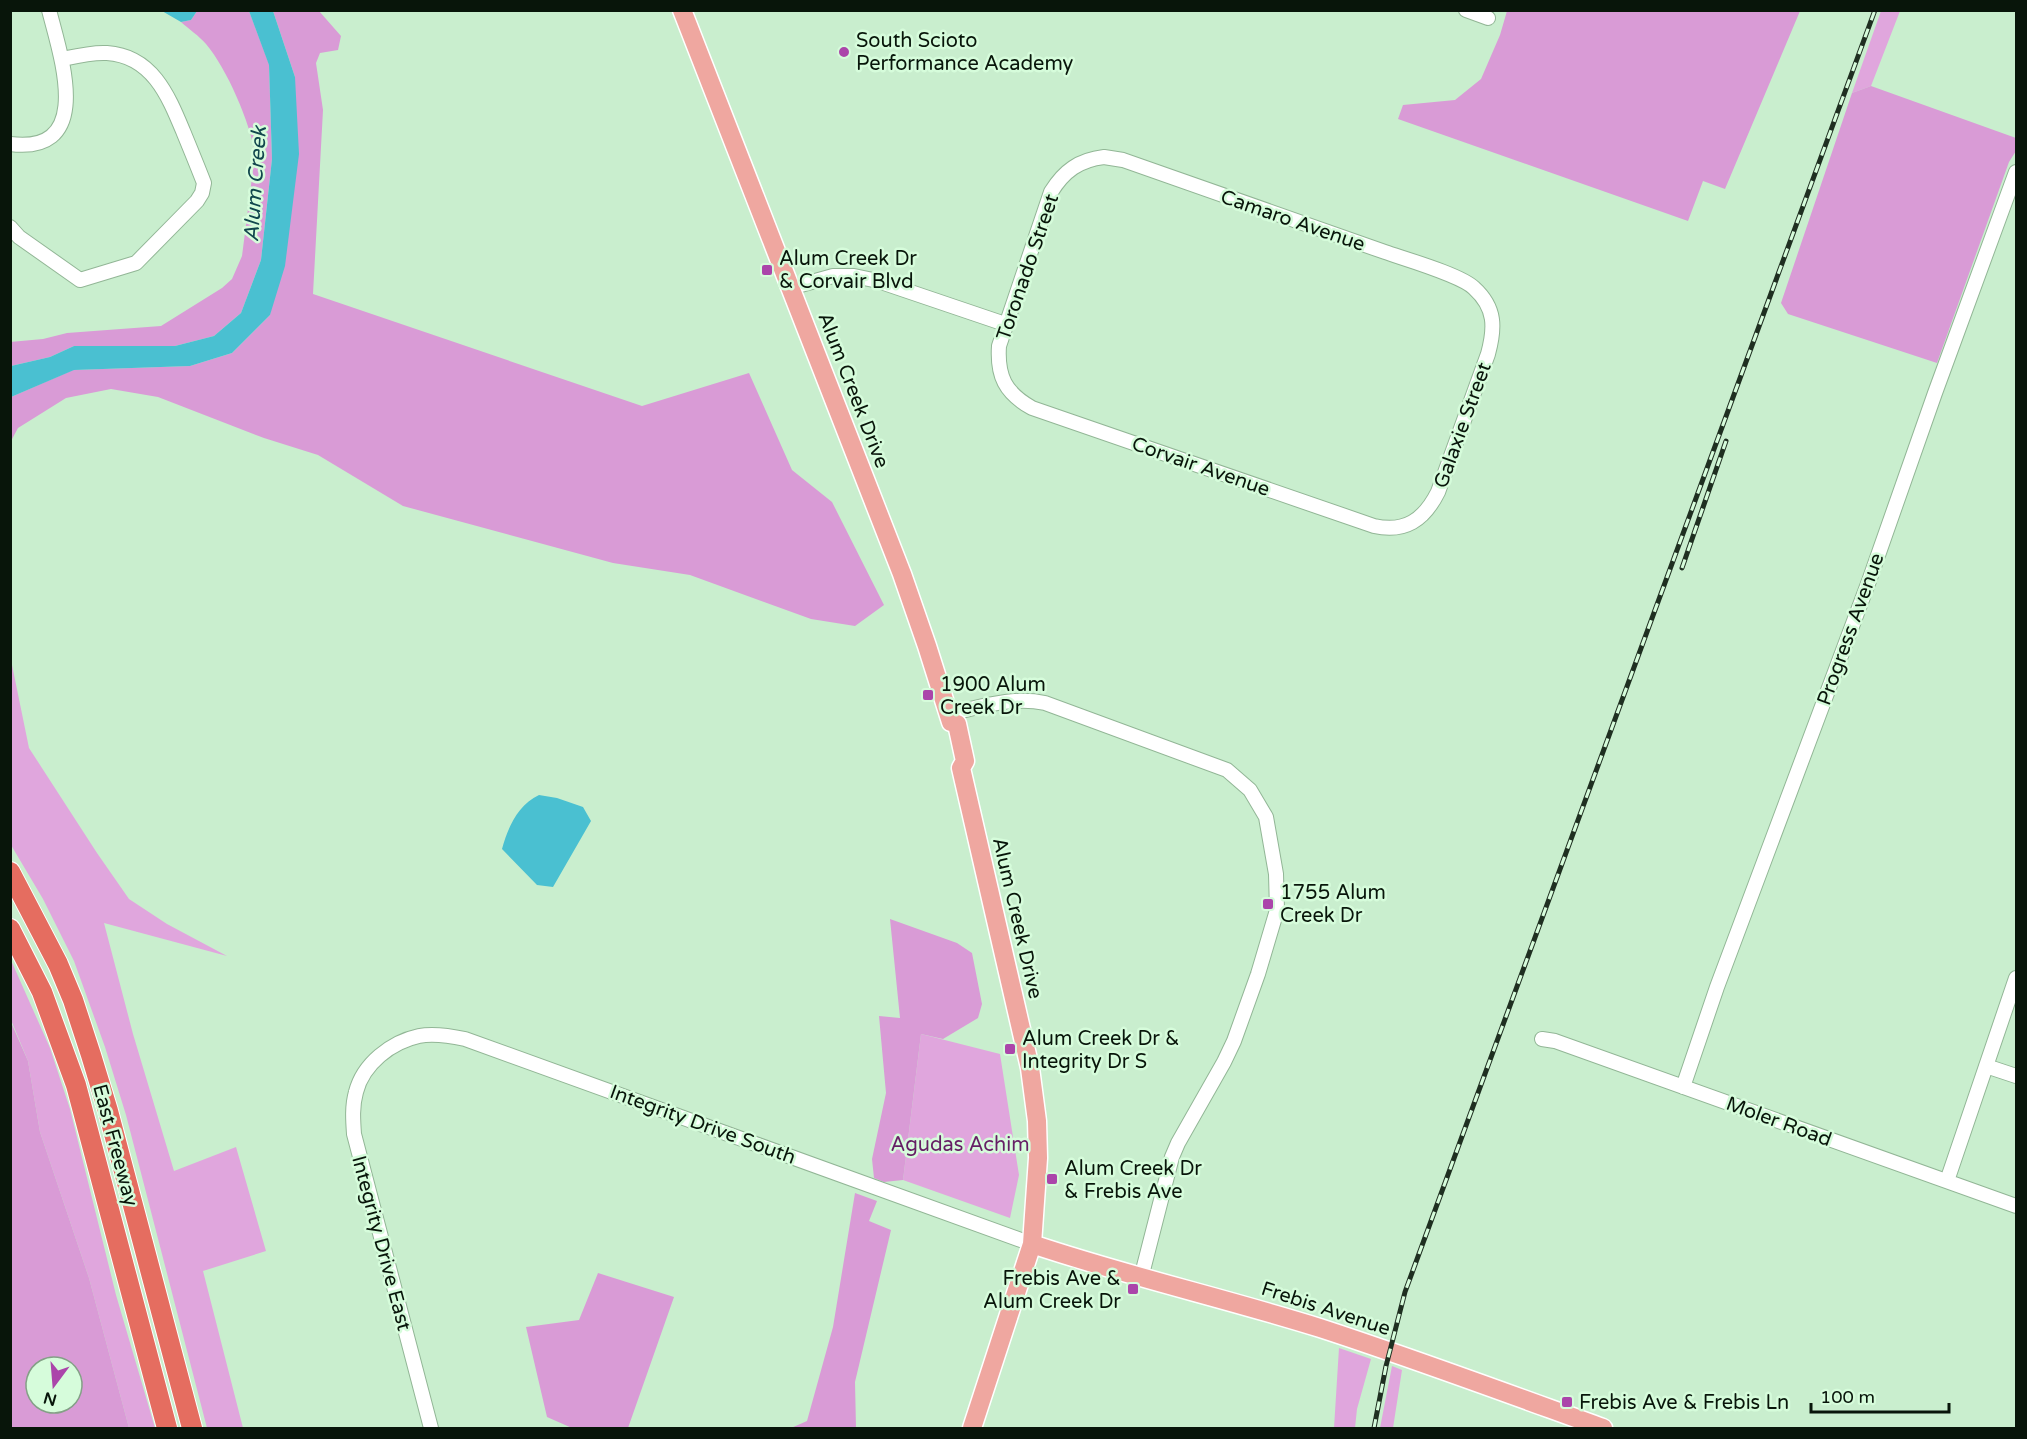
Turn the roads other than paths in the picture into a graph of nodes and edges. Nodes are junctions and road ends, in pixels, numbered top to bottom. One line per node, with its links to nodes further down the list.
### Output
1 (49, 10): 5 (street)
2 (682, 10): 10 (main road, Alum Creek Drive)
3 (1466, 10): 4 (street)
4 (1488, 18)
5 (62, 59): 6 (street); 9 (street)
6 (10, 144)
7 (1084, 160): 11 (street, Camaro Avenue); 12 (street, Toronado Street)
8 (2016, 172): 23 (street, Progress Avenue)
9 (10, 227)
10 (789, 288): 12 (street); 15 (main road, Alum Creek Drive)
11 (1490, 309): 14 (street, Galaxie Street)
12 (1005, 324): 13 (street, Toronado Street)
13 (1005, 385): 14 (street, Corvair Avenue)
14 (1404, 526)
15 (950, 718): 26 (main road, Alum Creek Drive); 27 (street)
16 (10, 872): 29 (highway, East Freeway)
17 (10, 929): 28 (highway, East Freeway)
18 (2016, 978): 21 (street)
19 (1542, 1039): 23 (street, Moler Road)
20 (375, 1060): 26 (street, Integrity Drive South); 30 (street, Integrity Drive East)
21 (1986, 1066): 22 (street); 24 (street)
22 (2016, 1076)
23 (1683, 1087): 24 (street, Moler Road)
24 (1947, 1181): 25 (street, Moler Road)
25 (2016, 1206)
26 (1032, 1244): 27 (main road, Frebis Avenue); 31 (main road, Alum Creek Drive)
27 (1141, 1278): 32 (main road, Frebis Avenue)
28 (168, 1428)
29 (192, 1428)
30 (431, 1428)
31 (972, 1428)
32 (1603, 1428)

